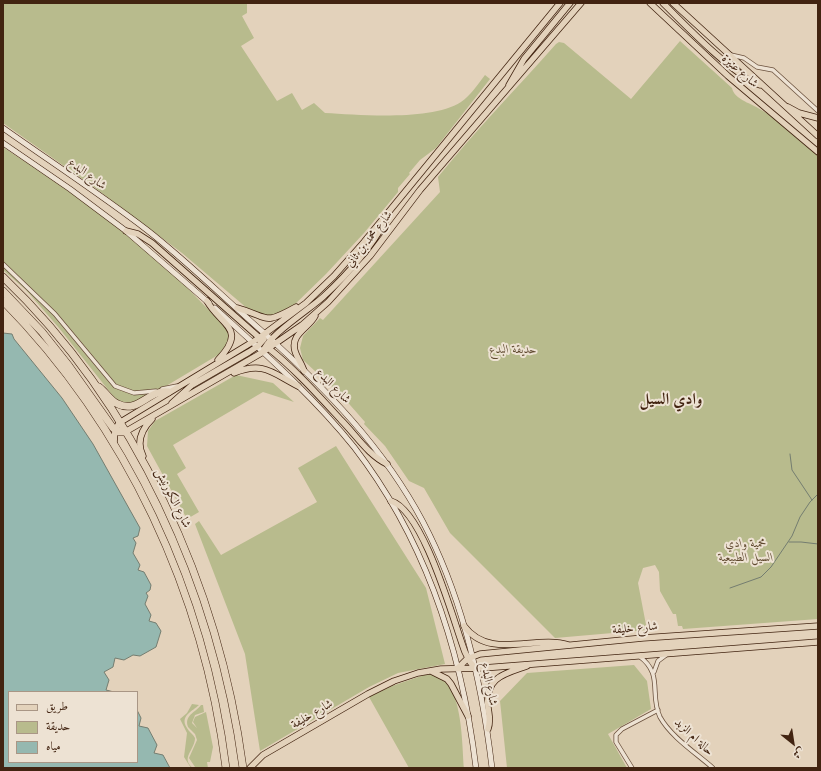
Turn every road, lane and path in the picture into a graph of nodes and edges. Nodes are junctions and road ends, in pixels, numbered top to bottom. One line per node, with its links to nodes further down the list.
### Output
1 (560, 3): 17 (main road, شارع محمد بن ثاني)
2 (570, 3): 9 (main road)
3 (650, 3): 16 (main road, شارع عنيزة)
4 (663, 3): 8 (main road)
5 (673, 3): 7 (main road, شارع عنيزة)
6 (581, 4): 9 (main road, شارع محمد بن ثاني)
7 (730, 55): 8 (main road, شارع عنيزة); 11 (street, شارع عنيزة)
8 (763, 86): 10 (main road, شارع عنيزة)
9 (504, 94): 26 (main road, شارع محمد بن ثاني)
10 (786, 107): 12 (main road); 14 (main road, شارع عنيزة)
11 (818, 111)
12 (818, 118)
13 (3, 128): 25 (main road, شارع البدع)
14 (818, 136)
15 (3, 143): 18 (main road, شارع البدع)
16 (818, 152)
17 (390, 211): 24 (main road, شارع محمد بن ثاني); 28 (main road)
18 (126, 231): 23 (main road, شارع البدع); 28 (main road)
19 (3, 264): 35 (street, شارع محمد بن ثاني)
20 (3, 277): 34 (highway, شارع الكورنيش)
21 (3, 291): 41 (highway)
22 (3, 301): 43 (highway)
23 (206, 301): 27 (main road, شارع البدع); 31 (main road)
24 (306, 303): 25 (main road); 28 (main road, شارع محمد بن ثاني)
25 (236, 308): 28 (main road, شارع البدع)
26 (317, 312): 29 (main road, شارع محمد بن ثاني); 32 (main road)
27 (252, 342): 28 (main road, شارع محمد بن ثاني); 31 (main road, شارع محمد بن ثاني)
28 (264, 342): 29 (main road, شارع محمد بن ثاني); 30 (main road, شارع محمد بن ثاني); 38 (main road); 44 (main road)
29 (276, 344): 32 (main road, شارع البدع)
30 (263, 352): 33 (main road, شارع محمد بن ثاني); 36 (main road)
31 (214, 364): 35 (main road, شارع محمد بن ثاني)
32 (304, 372): 44 (main road, شارع البدع)
33 (222, 377): 36 (main road); 38 (main road, شارع محمد بن ثاني)
34 (95, 385): 37 (highway); 40 (highway, شارع الكورنيش)
35 (179, 385): 37 (main road, شارع محمد بن ثاني)
36 (298, 386): 46 (main road)
37 (168, 392): 40 (main road, شارع محمد بن ثاني)
38 (170, 406): 39 (main road, شارع محمد بن ثاني)
39 (158, 413): 42 (main road, شارع محمد بن ثاني); 45 (main road)
40 (119, 423): 41 (main road, شارع محمد بن ثاني); 42 (highway, شارع الكورنيش)
41 (115, 430): 42 (highway); 43 (main road, شارع محمد بن ثاني)
42 (125, 432): 45 (highway, شارع الكورنيش)
43 (114, 443): 62 (highway)
44 (387, 464): 47 (main road, شارع البدع)
45 (152, 479): 63 (highway, شارع الكورنيش)
46 (391, 501): 53 (main road); 55 (main road)
47 (464, 626): 50 (main road); 53 (main road, شارع البدع)
48 (818, 626): 50 (main road, شارع خليفة)
49 (818, 642): 51 (main road, شارع خليفة)
50 (573, 646): 53 (main road, شارع خليفة)
51 (668, 653): 52 (main road, شارع خليفة); 58 (street)
52 (638, 655): 54 (main road, شارع خليفة); 58 (street, حالة ام الزبد)
53 (470, 658): 55 (main road); 56 (main road)
54 (533, 664): 56 (main road, شارع خليفة); 61 (main road)
55 (458, 668): 56 (main road, شارع خليفة); 57 (main road, شارع خليفة); 60 (main road)
56 (475, 668): 61 (main road, شارع البدع)
57 (431, 671): 60 (main road); 64 (main road, شارع خليفة)
58 (653, 673): 59 (street, حالة ام الزبد)
59 (658, 710): 67 (street); 68 (street, حالة ام الزبد)
60 (468, 716): 65 (main road)
61 (488, 729): 66 (main road, شارع البدع)
62 (226, 768)
63 (243, 768)
64 (250, 768)
65 (476, 768)
66 (492, 768)
67 (632, 768)
68 (713, 768)

